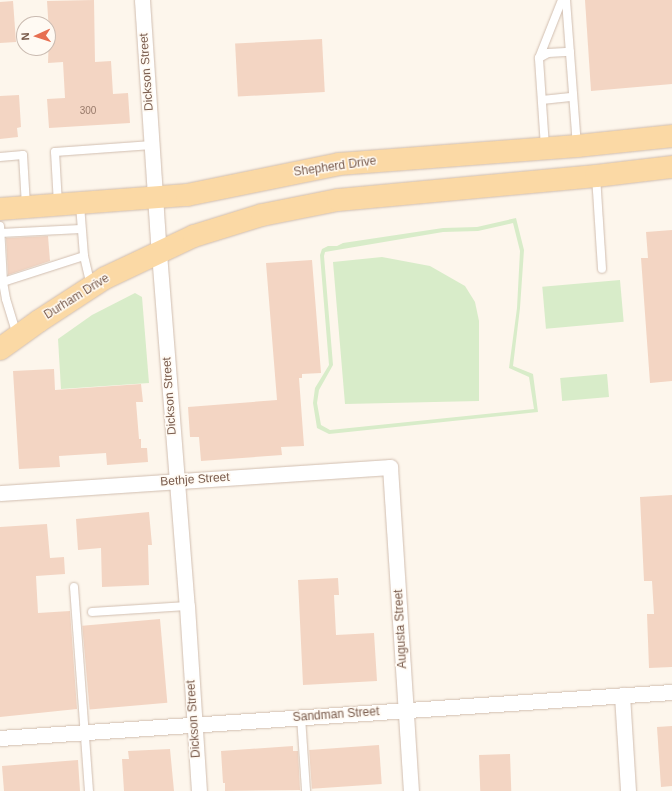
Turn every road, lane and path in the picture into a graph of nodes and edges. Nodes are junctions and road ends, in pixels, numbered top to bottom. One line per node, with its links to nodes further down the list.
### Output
1 (142, 0): 9 (street, Dickson Street)
2 (562, 0): 5 (lane)
3 (566, 0): 4 (lane)
4 (570, 52): 5 (lane); 6 (lane)
5 (539, 58): 7 (lane)
6 (573, 97): 7 (lane); 10 (lane)
7 (542, 100): 11 (lane)
8 (672, 136): 10 (main road, Shepherd Drive)
9 (152, 145): 16 (street, Dickson Street); 18 (lane)
10 (577, 146): 11 (main road, Shepherd Drive); 15 (main road)
11 (545, 148): 16 (main road, Shepherd Drive)
12 (0, 157): 19 (lane)
13 (672, 167): 14 (main road)
14 (596, 176): 15 (main road); 26 (lane)
15 (556, 180): 24 (main road)
16 (155, 198): 17 (main road, Shepherd Drive); 24 (street, Dickson Street)
17 (80, 204): 18 (main road, Shepherd Drive); 22 (lane)
18 (58, 205): 19 (main road, Shepherd Drive)
19 (26, 207): 20 (main road, Shepherd Drive)
20 (0, 209)
21 (0, 226): 23 (lane)
22 (81, 229): 23 (lane); 25 (lane)
23 (0, 233): 27 (lane)
24 (159, 253): 28 (main road, Durham Drive); 31 (street, Dickson Street)
25 (84, 256): 27 (lane); 28 (lane)
26 (602, 269)
27 (3, 282): 29 (lane)
28 (92, 287): 29 (main road, Durham Drive)
29 (8, 343)
30 (390, 467): 31 (street, Bethje Street); 38 (street, Augusta Street)
31 (176, 482): 32 (street, Bethje Street); 34 (street, Dickson Street)
32 (0, 493)
33 (74, 587): 41 (lane)
34 (187, 606): 35 (lane); 40 (street, Dickson Street)
35 (92, 612)
36 (672, 692): 37 (street, Sandman Street)
37 (622, 695): 38 (street, Sandman Street); 47 (street)
38 (406, 710): 39 (street, Sandman Street); 46 (street, Augusta Street)
39 (301, 717): 40 (street, Sandman Street); 45 (lane)
40 (195, 724): 41 (street, Sandman Street); 44 (street, Dickson Street)
41 (84, 732): 42 (street, Sandman Street); 43 (lane)
42 (0, 738)
43 (89, 791)
44 (199, 791)
45 (306, 791)
46 (411, 791)
47 (628, 791)

